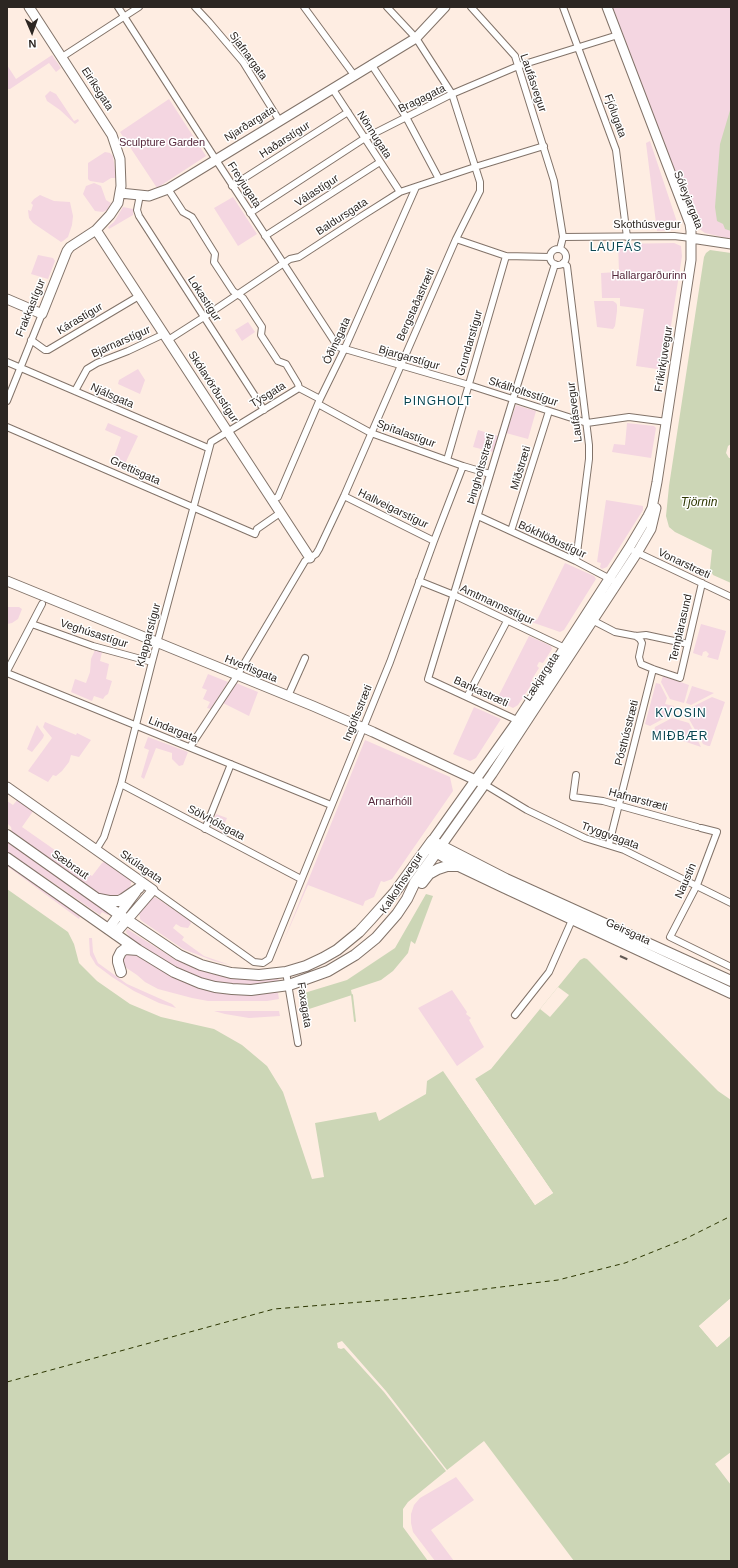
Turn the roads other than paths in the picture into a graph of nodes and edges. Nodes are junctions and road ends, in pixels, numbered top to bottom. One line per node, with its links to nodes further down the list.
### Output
1 (29, 7): 16 (street, Eiríksgata)
2 (118, 7): 12 (street, Freyjugata)
3 (140, 7): 12 (street)
4 (195, 7): 24 (street, Sjafnargata)
5 (304, 7): 19 (street)
6 (387, 7): 14 (street, Bergstaðastræti)
7 (446, 7): 14 (street, Njarðargata)
8 (471, 7): 18 (street, Laufásvegur)
9 (562, 7): 15 (street, Fjólugata)
10 (601, 7): 13 (street, Sóleyjargata)
11 (607, 7): 13 (street, Sóleyjargata)
12 (125, 17): 16 (street); 27 (street, Freyjugata)
13 (615, 36): 15 (street, Bragagata); 42 (street, Sóleyjargata)
14 (416, 38): 17 (street, Njarðargata); 21 (street, Bergstaðastræti)
15 (578, 46): 18 (street, Bragagata); 40 (street, Fjólugata)
16 (62, 57): 35 (street, Eiríksgata)
17 (371, 64): 19 (street, Njarðargata); 23 (street)
18 (518, 66): 21 (street, Bragagata); 26 (street, Laufásvegur)
19 (354, 74): 20 (street, Njarðargata)
20 (332, 88): 22 (street, Nönnugata); 24 (street, Njarðargata)
21 (452, 94): 23 (street, Bragagata); 29 (street, Bergstaðastræti)
22 (348, 112): 25 (street, Nönnugata); 31 (street, Haðarstígur)
23 (406, 117): 25 (street, Bragagata); 30 (street)
24 (279, 120): 27 (street, Njarðargata)
25 (365, 138): 28 (street, Nönnugata); 37 (street, Bragagata)
26 (544, 146): 29 (street, Baldursgata); 41 (street, Laufásvegur)
27 (215, 159): 31 (street, Freyjugata); 33 (street, Njarðargata)
28 (380, 162): 34 (street, Nönnugata); 39 (street, Válastígur)
29 (475, 167): 30 (street, Baldursgata); 43 (street, Bergstaðastræti)
30 (439, 179): 32 (street, Baldursgata)
31 (232, 186): 37 (street, Freyjugata)
32 (416, 187): 34 (street, Baldursgata); 58 (street, Óðinsgata)
33 (168, 189): 36 (street, Njarðargata); 51 (street)
34 (400, 192): 49 (street, Baldursgata)
35 (120, 193): 36 (street, Njarðargata); 38 (street)
36 (140, 195): 55 (street, Lokastígur)
37 (250, 213): 39 (street, Freyjugata)
38 (96, 230): 52 (street, Skólavörðustígur); 54 (street, Frakkastígur)
39 (265, 236): 49 (street, Freyjugata)
40 (627, 237): 41 (street, Skothúsvegur); 42 (street, Skothúsvegur)
41 (563, 238): 45 (street, Laufásvegur)
42 (691, 238): 44 (street, Skothúsvegur); 70 (street, Fríkirkjuvegur)
43 (456, 239): 46 (street); 60 (street, Bergstaðastræti)
44 (731, 244)
45 (560, 249): 47 (street); 48 (street)
46 (506, 256): 47 (street); 62 (street, Grundarstígur)
47 (550, 257): 50 (street)
48 (563, 263): 50 (street); 71 (street, Laufásvegur)
49 (283, 264): 51 (street, Baldursgata); 58 (street, Freyjugata)
50 (555, 264): 65 (street, Þingholtsstræti)
51 (238, 295): 55 (street, Baldursgata); 63 (street)
52 (139, 296): 56 (street, Skólavörðustígur); 57 (street, Kárastígur)
53 (7, 299): 54 (street)
54 (42, 314): 57 (street, Frakkastígur)
55 (204, 318): 56 (street, Baldursgata); 68 (street, Lokastígur)
56 (166, 337): 64 (street, Bjarnarstígur); 73 (street, Skólavörðustígur)
57 (31, 340): 61 (street, Frakkastígur)
58 (344, 350): 60 (street, Bjargarstígur); 67 (street, Óðinsgata)
59 (7, 362): 61 (street, Njálsgata)
60 (400, 366): 62 (street, Bjargarstígur); 74 (street, Bergstaðastræti)
61 (20, 368): 64 (street, Njálsgata); 66 (street, Frakkastígur)
62 (469, 385): 65 (street, Skálholtsstígur); 76 (street, Grundarstígur)
63 (299, 388): 67 (street, Spítalastígur); 68 (street, Týsgata)
64 (75, 391): 75 (street, Njálsgata)
65 (512, 399): 69 (street, Skálholtsstígur); 78 (street, Þingholtsstræti)
66 (7, 401)
67 (319, 402): 74 (street, Spítalastígur); 80 (street, Óðinsgata)
68 (264, 410): 73 (street, Týsgata)
69 (549, 411): 71 (street, Skálholtsstígur); 85 (street, Miðstræti)
70 (667, 422): 71 (street, Skálholtsstígur); 82 (street, Fríkirkjuvegur)
71 (587, 423): 89 (street, Laufásvegur)
72 (7, 427): 81 (street, Grettisgata)
73 (228, 432): 75 (street); 80 (street, Skólavörðustígur)
74 (371, 433): 76 (street, Spítalastígur); 79 (street, Bergstaðastræti)
75 (208, 448): 81 (street, Klapparstígur)
76 (447, 460): 77 (street, Spítalastígur)
77 (463, 466): 78 (street, Spítalastígur); 86 (street, Ingólfsstræti)
78 (490, 474): 84 (street, Þingholtsstræti)
79 (344, 496): 86 (street, Hallveigarstígur); 88 (street, Bergstaðastræti)
80 (272, 500): 83 (street, Skólavörðustígur)
81 (194, 508): 83 (street, Grettisgata); 101 (street, Klapparstígur)
82 (654, 509): 87 (street, Lækjargata)
83 (280, 513): 88 (street, Skólavörðustígur)
84 (478, 516): 85 (street, Bókhlöðustígur); 94 (street, Þingholtsstræti)
85 (511, 531): 89 (street, Bókhlöðustígur)
86 (434, 540): 91 (street, Ingólfsstræti)
87 (633, 550): 92 (street, Lækjargata); 93 (street, Vonarstræti)
88 (310, 558): 108 (street, Bergstaðastræti)
89 (576, 561): 92 (street, Bókhlöðustígur)
90 (7, 581): 101 (street, Hverfisgata)
91 (419, 581): 94 (street, Amtmannsstígur); 114 (street, Ingólfsstræti)
92 (614, 581): 97 (street, Lækjargata)
93 (702, 583): 95 (street, Vonarstræti); 102 (street, Templarasund)
94 (454, 595): 98 (street, Amtmannsstígur); 109 (street, Þingholtsstræti)
95 (731, 597)
96 (42, 604): 99 (street)
97 (589, 618): 100 (street); 103 (street, Lækjargata); 112 (street, Lækjargata)
98 (507, 621): 103 (street, Amtmannsstígur); 111 (street)
99 (32, 624): 105 (street, Veghúsastígur); 107 (street)
100 (636, 636): 102 (street); 106 (street)
101 (157, 643): 105 (street, Klapparstígur); 108 (street, Hverfisgata)
102 (688, 644): 106 (street, Templarasund)
103 (566, 648): 112 (street, Lækjargata)
104 (305, 658): 110 (street)
105 (152, 662): 113 (street, Klapparstígur)
106 (653, 669): 123 (street, Pósthússtræti)
107 (7, 672): 113 (street, Lindargata)
108 (236, 676): 110 (street, Hverfisgata); 115 (street, Bergstaðastræti)
109 (428, 679): 111 (street, Bankastræti)
110 (288, 696): 114 (street, Hverfisgata)
111 (467, 697): 112 (street, Bankastræti)
112 (522, 722): 118 (street, Lækjargata); 120 (street, Lækjargata)
113 (136, 726): 115 (street, Lindargata); 119 (street, Klapparstígur)
114 (363, 728): 118 (street, Hverfisgata); 122 (street, Ingólfsstræti)
115 (190, 747): 116 (street, Lindargata)
116 (231, 764): 122 (street, Lindargata); 124 (street)
117 (576, 775): 123 (street, Hafnarstræti)
118 (476, 780): 120 (street, Hverfisgata); 127 (street, Lækjargata)
119 (121, 784): 124 (street, Sölvhólsgata); 130 (street, Klapparstígur)
120 (484, 784): 128 (street, Tryggvagata); 129 (street, Lækjargata)
121 (7, 787): 130 (street, Skúlagata)
122 (331, 805): 133 (street, Ingólfsstræti)
123 (619, 805): 125 (street, Hafnarstræti); 128 (street, Pósthússtræti)
124 (205, 829): 133 (street, Sölvhólsgata)
125 (717, 832): 134 (street, Naustin)
126 (7, 835): 138 (main road, Sæbraut)
127 (430, 843): 129 (main road, Geirsgata); 149 (main road, Kalkofnsvegur)
128 (609, 844): 134 (street, Tryggvagata)
129 (439, 849): 132 (main road, Geirsgata); 139 (main road, Kalkofnsvegur); 141 (main road, Geirsgata)
130 (96, 850): 135 (street, Skúlagata)
131 (7, 858): 144 (main road)
132 (461, 867): 137 (main road, Geirsgata); 139 (main road, Geirsgata)
133 (301, 879): 146 (street, Ingólfsstræti)
134 (697, 885): 140 (street, Tryggvagata); 147 (street, Naustin)
135 (141, 886): 136 (street, Skúlagata); 138 (main road); 142 (street)
136 (153, 890): 142 (street); 146 (street, Skúlagata)
137 (515, 893): 141 (main road, Geirsgata); 143 (main road, Geirsgata)
138 (96, 898): 142 (main road, Sæbraut)
139 (407, 899): 151 (main road, Kalkofnsvegur)
140 (731, 904)
141 (576, 910): 150 (main road, Geirsgata)
142 (123, 917): 144 (street); 149 (main road, Kalkofnsvegur)
143 (572, 920): 152 (main road, Geirsgata); 153 (street)
144 (111, 931): 145 (main road, Kalkofnsvegur)
145 (138, 950): 148 (main road); 151 (main road, Kalkofnsvegur)
146 (263, 963)
147 (731, 967)
148 (121, 972)
149 (286, 972): 151 (street, Faxagata)
150 (731, 981)
151 (289, 986): 154 (street, Faxagata)
152 (731, 993)
153 (515, 1015)
154 (298, 1043)

